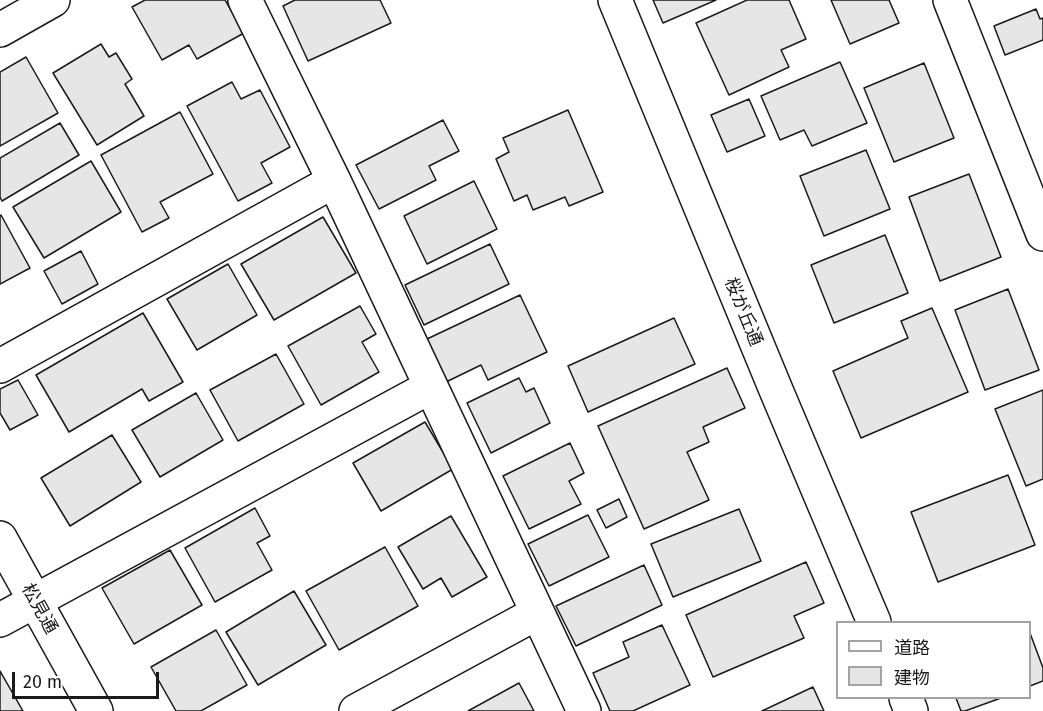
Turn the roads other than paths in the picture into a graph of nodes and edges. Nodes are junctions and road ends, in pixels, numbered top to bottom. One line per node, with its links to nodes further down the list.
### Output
1 (53, 0): 5 (street)
2 (245, 0): 6 (street)
3 (615, 0): 14 (street, 桜が丘通)
4 (950, 0): 7 (street)
5 (0, 30)
6 (334, 181): 8 (street); 9 (street)
7 (1043, 234)
8 (0, 366)
9 (430, 387): 11 (street); 12 (street)
10 (0, 538): 11 (street, 松見通)
11 (34, 601): 13 (street); 15 (street, 松見通)
12 (537, 613): 16 (street); 17 (street)
13 (0, 620)
14 (874, 621)
15 (96, 711)
16 (356, 711)
17 (584, 711)

